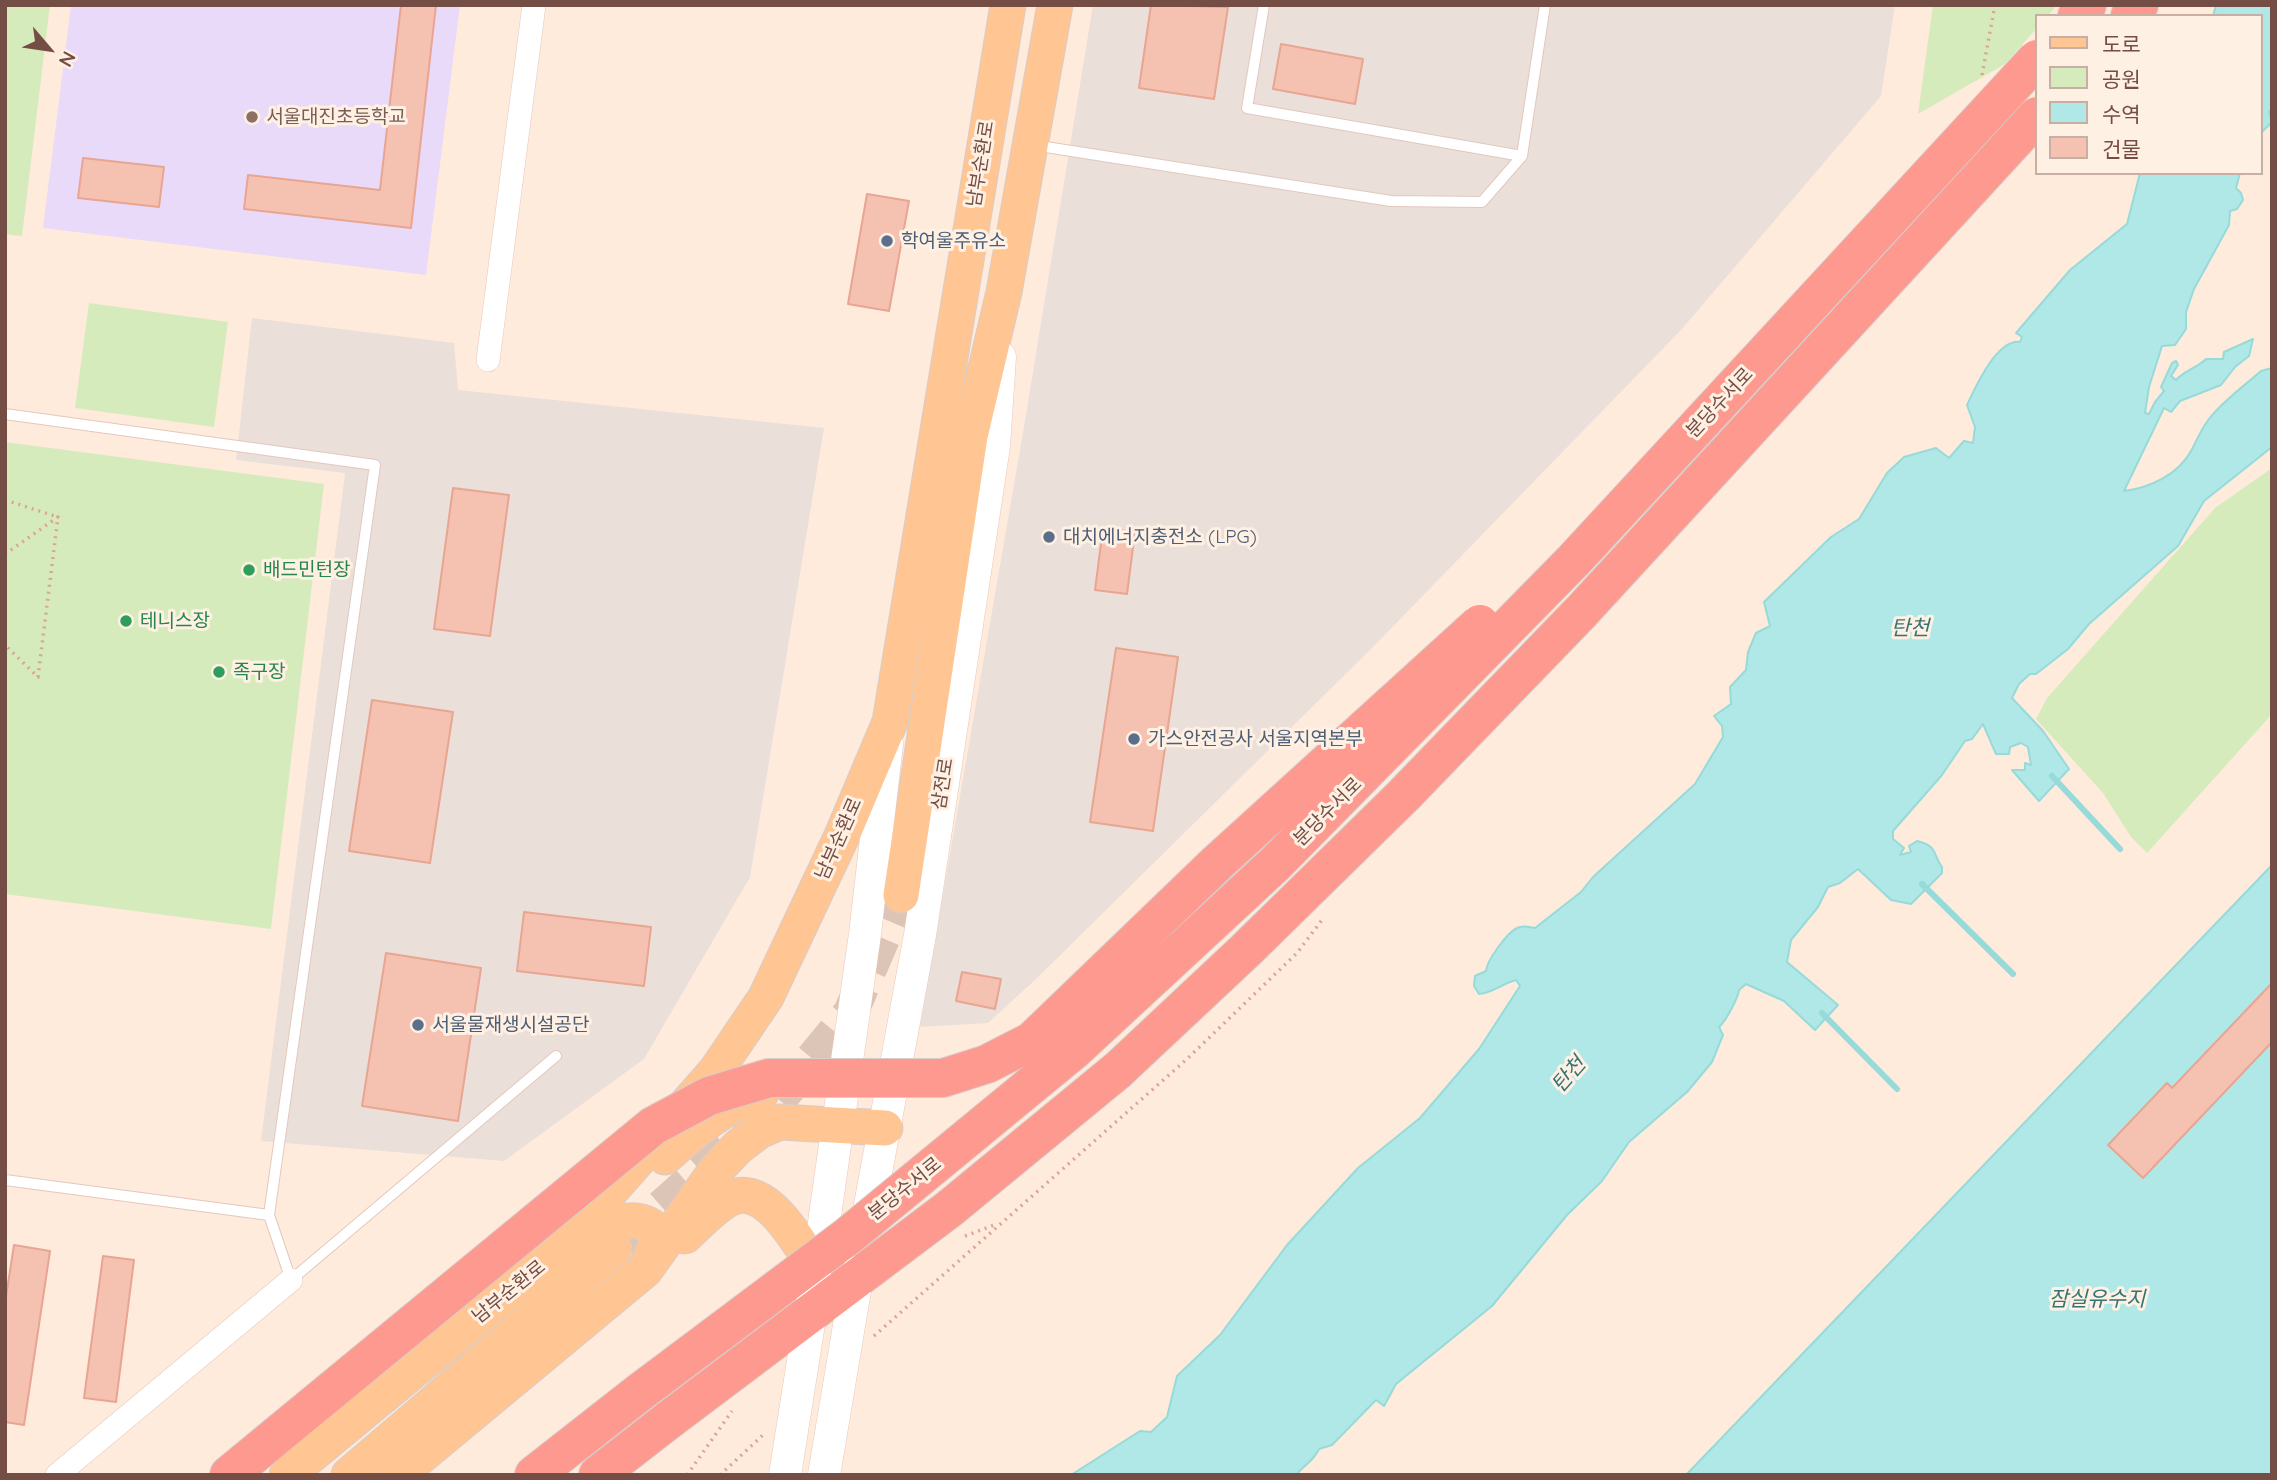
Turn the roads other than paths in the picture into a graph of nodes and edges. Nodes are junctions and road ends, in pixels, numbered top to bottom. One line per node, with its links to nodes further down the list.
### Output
1 (534, 5): 11 (street)
2 (1008, 5): 14 (main road, 남부순환로)
3 (1055, 5): 8 (main road)
4 (1264, 5): 9 (lane)
5 (1545, 5): 9 (lane)
6 (2036, 60): 13 (highway, 분당수서로, bridge)
7 (2036, 117): 28 (highway, 분당수서로, bridge)
8 (1030, 145): 9 (lane); 10 (main road)
9 (1522, 156)
10 (1004, 292): 15 (main road); 18 (main road, 삼전로)
11 (488, 360)
12 (5, 414): 22 (lane)
13 (1574, 561): 30 (highway, bridge); 34 (highway, 분당수서로, bridge)
14 (890, 722): 17 (main road); 24 (main road, 남부순환로)
15 (901, 895)
16 (555, 1056): 27 (lane)
17 (843, 1088): 18 (main road); 19 (main road); 24 (main road)
18 (892, 1091): 20 (main road, 삼전로)
19 (838, 1124): 20 (main road); 25 (main road); 26 (main road)
20 (885, 1128): 38 (main road, 삼전로, bridge)
21 (5, 1180): 22 (lane)
22 (269, 1215): 27 (lane)
23 (614, 1249): 32 (main road, 남부순환로)
24 (555, 1254): 25 (main road); 31 (main road, 남부순환로)
25 (645, 1270): 26 (main road); 33 (main road)
26 (816, 1274): 37 (main road, bridge)
27 (291, 1280): 29 (street)
28 (670, 1419): 35 (highway, 분당수서로); 36 (highway)
29 (57, 1475)
30 (229, 1475)
31 (287, 1475)
32 (349, 1475)
33 (398, 1475)
34 (534, 1475)
35 (598, 1475)
36 (611, 1475)
37 (785, 1475)
38 (824, 1475)

